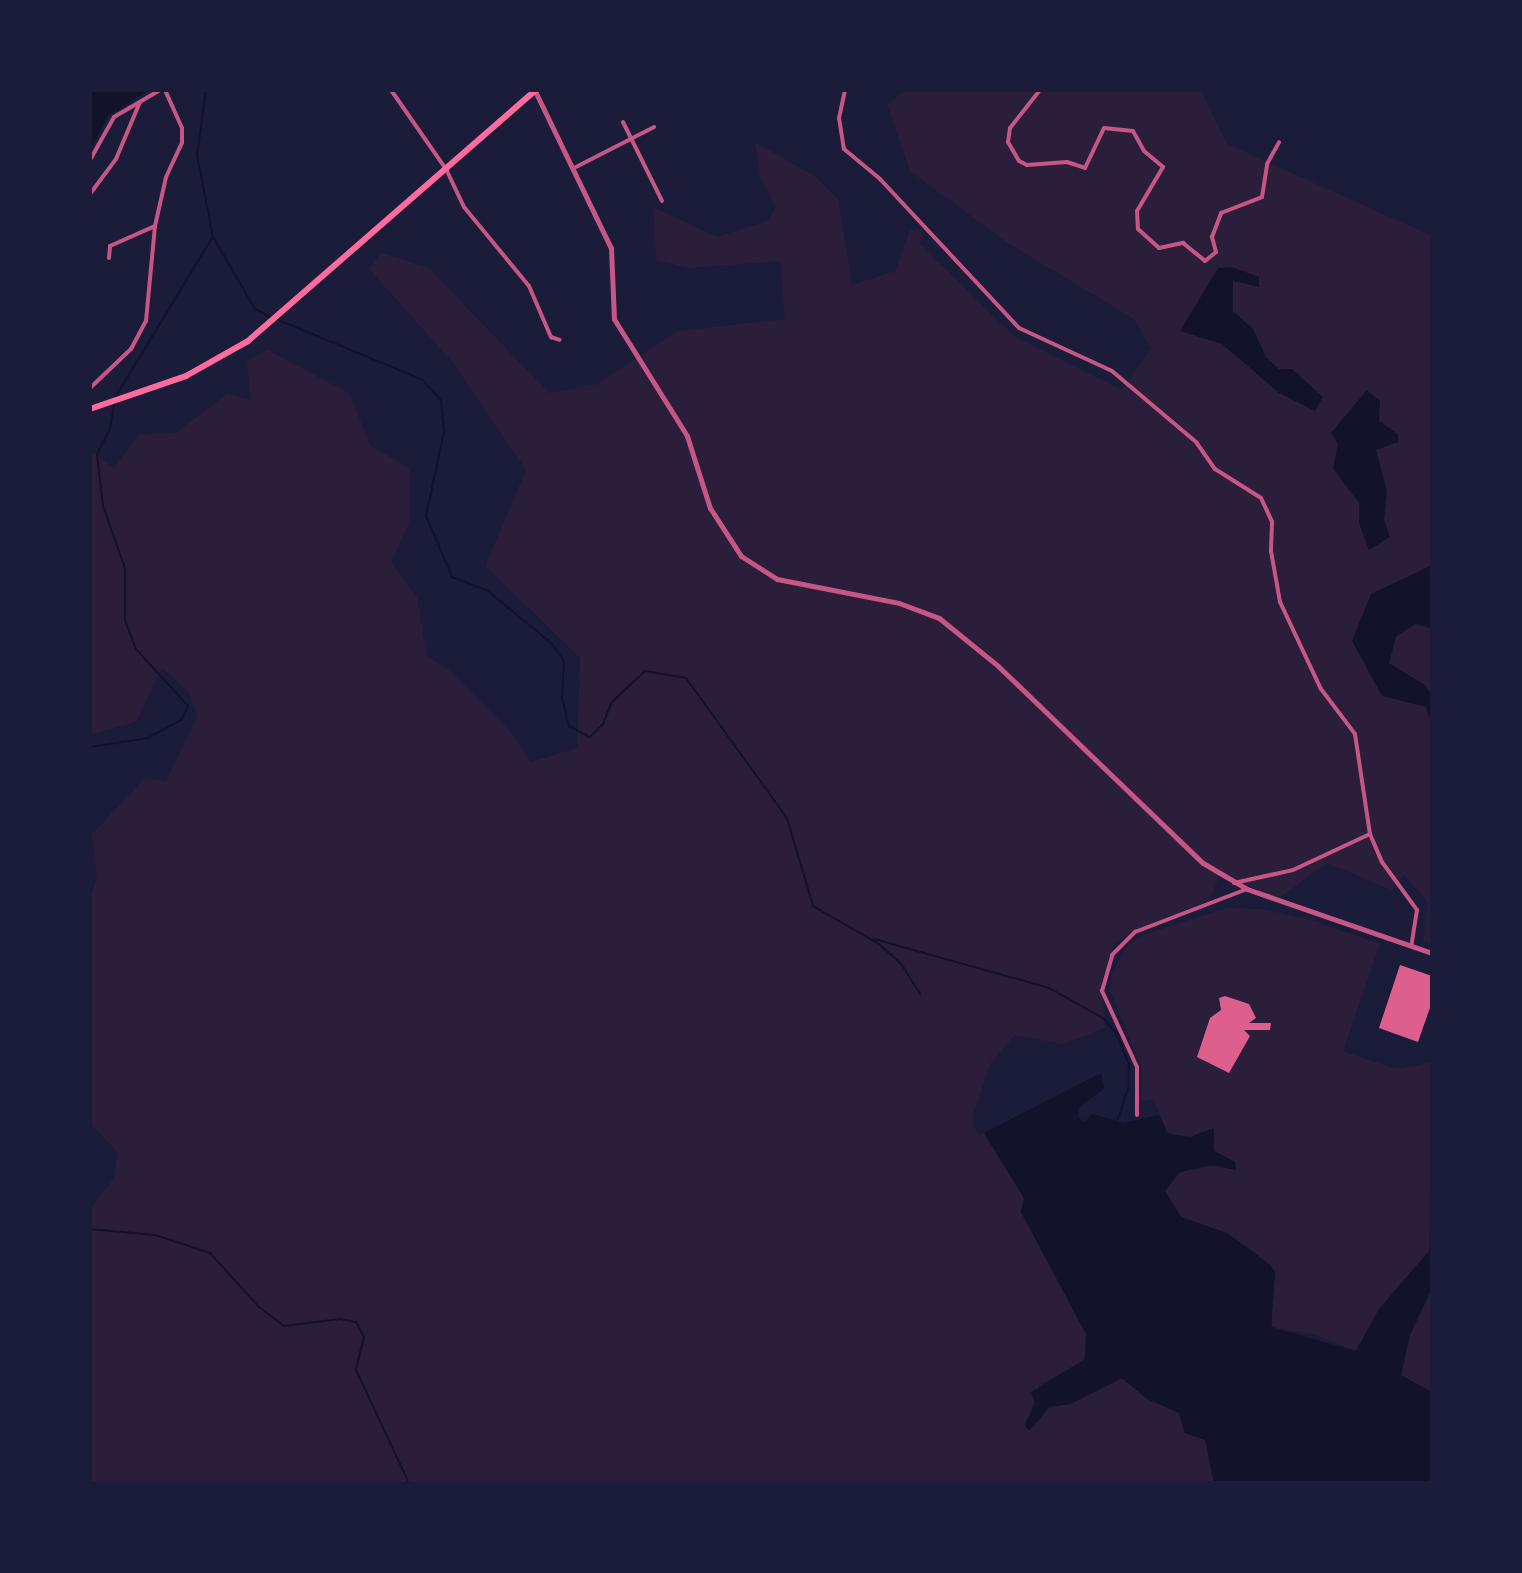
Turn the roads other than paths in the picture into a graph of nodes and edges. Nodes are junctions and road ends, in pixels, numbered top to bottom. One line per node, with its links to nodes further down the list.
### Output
1 (162, 90): 6 (street); 16 (street)
2 (391, 90): 13 (street)
3 (535, 90): 12 (street); 13 (main road)
4 (845, 90): 21 (street)
5 (1040, 90): 10 (street)
6 (140, 102): 11 (street); 14 (street)
7 (623, 122): 9 (street)
8 (654, 127): 9 (street)
9 (630, 138): 12 (street); 15 (street)
10 (1279, 142)
11 (90, 160)
12 (574, 168): 22 (street)
13 (446, 169): 18 (street); 20 (main road)
14 (90, 194)
15 (662, 201)
16 (155, 226): 17 (street); 19 (street)
17 (109, 258)
18 (560, 340)
19 (90, 388)
20 (94, 408)
21 (1370, 834): 22 (street); 24 (street)
22 (1232, 883): 23 (street)
23 (1247, 889): 24 (street); 26 (street)
24 (1411, 946): 25 (street)
25 (1432, 953)
26 (1137, 1115)

